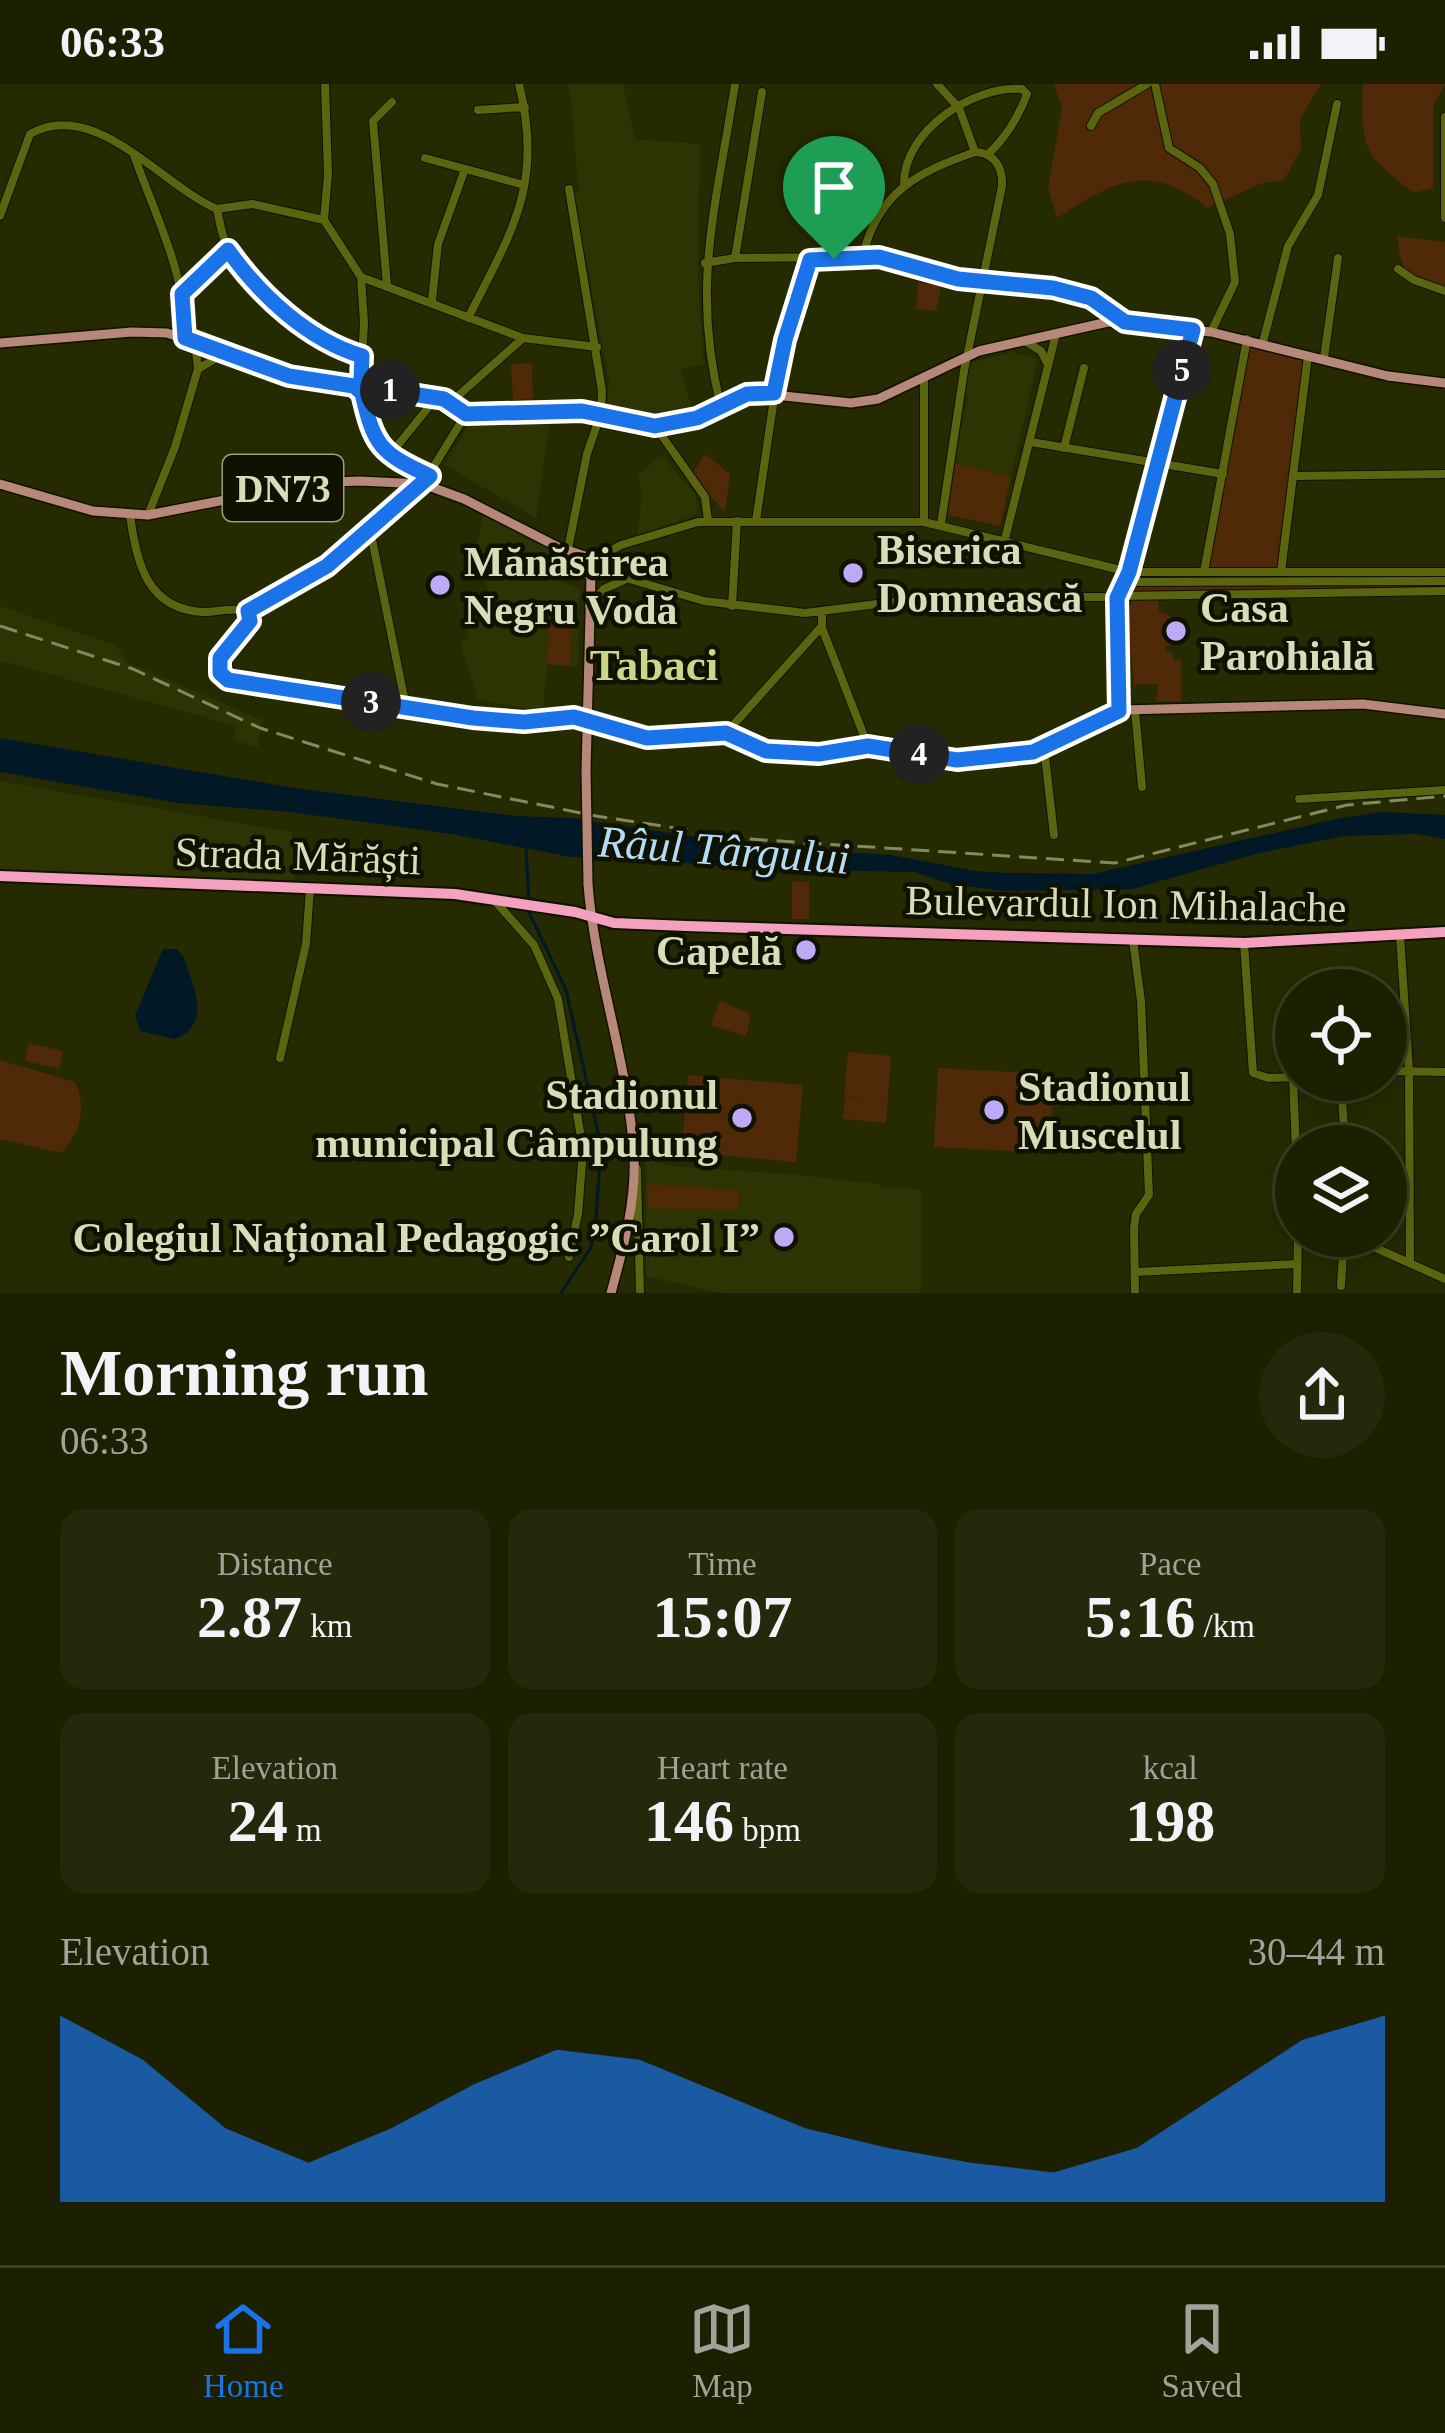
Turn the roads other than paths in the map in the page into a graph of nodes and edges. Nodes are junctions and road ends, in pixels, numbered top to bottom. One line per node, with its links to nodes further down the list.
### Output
1 (325, 84): 25 (street)
2 (519, 84): 9 (street)
3 (735, 84): 31 (street)
4 (937, 84): 10 (street)
5 (1151, 84): 13 (street); 42 (street)
6 (762, 92): 28 (street)
7 (392, 102): 35 (street)
8 (1337, 104): 48 (street)
9 (525, 107): 11 (street); 20 (street)
10 (958, 108): 14 (street); 16 (street); 19 (street)
11 (478, 110)
12 (1445, 117): 24 (street)
13 (1091, 127)
14 (975, 152): 16 (street); 19 (street)
15 (133, 154): 22 (street); 23 (street); 37 (street)
16 (988, 154): 34 (street)
17 (425, 158): 18 (street)
18 (465, 169): 20 (street); 38 (street)
19 (904, 183): 27 (street)
20 (524, 184): 39 (street)
21 (569, 189): 50 (street)
22 (218, 209): 25 (street); 26 (street)
23 (0, 216)
24 (1445, 218)
25 (324, 220): 33 (street)
26 (228, 250): 37 (street); 53 (street)
27 (862, 255): 30 (street); 34 (street)
28 (735, 258): 30 (street); 31 (street)
29 (1338, 258): 55 (street)
30 (810, 260): 62 (street)
31 (705, 263): 65 (street)
32 (1398, 269): 36 (street)
33 (361, 277): 35 (street); 53 (street)
34 (984, 280): 40 (street); 54 (street)
35 (387, 285): 38 (street)
36 (1445, 291)
37 (182, 294): 46 (street)
38 (432, 301): 39 (street)
39 (468, 318): 44 (street)
40 (1125, 322): 41 (main road); 43 (main road)
41 (1193, 330): 42 (main road); 72 (street)
42 (1210, 332): 45 (main road)
43 (1056, 334): 47 (main road); 58 (street)
44 (524, 338): 50 (street); 64 (street)
45 (1247, 339): 48 (main road); 73 (street)
46 (190, 340): 49 (main road); 51 (main road); 57 (street)
47 (1023, 341): 54 (main road); 58 (street)
48 (1262, 342): 52 (main road)
49 (0, 344)
50 (598, 347): 66 (street)
51 (225, 353): 57 (street); 61 (main road)
52 (1309, 355): 55 (main road); 75 (street)
53 (362, 356): 61 (street)
54 (970, 356): 59 (main road); 84 (street)
55 (1324, 358): 60 (main road)
56 (1084, 368): 70 (street)
57 (198, 369): 79 (street)
58 (1048, 370): 69 (street)
59 (923, 380): 62 (main road); 83 (street)
60 (1445, 383)
61 (361, 386): 63 (main road); 71 (street)
62 (774, 393): 65 (main road); 80 (street)
63 (436, 398): 64 (main road); 71 (street)
64 (451, 403): 67 (main road)
65 (721, 407): 68 (main road)
66 (601, 413): 67 (main road); 68 (main road); 87 (street)
67 (466, 414): 76 (street)
68 (655, 426): 81 (street)
69 (1031, 442): 70 (street); 86 (street)
70 (1064, 448): 72 (street)
71 (389, 456): 76 (street)
72 (1155, 465): 73 (street); 90 (street)
73 (1223, 474): 91 (street)
74 (1445, 475): 75 (street)
75 (1294, 476): 92 (street)
76 (426, 480): 79 (main road, DN73); 85 (street); 87 (main road, DN73)
77 (0, 484): 78 (main road, DN73)
78 (130, 515): 79 (main road, DN73); 101 (street)
79 (148, 515)
80 (756, 520): 82 (street); 83 (street)
81 (708, 521): 82 (street); 88 (street)
82 (737, 521): 98 (street)
83 (924, 522): 84 (street)
84 (941, 524): 86 (street)
85 (370, 529): 101 (street); 103 (street)
86 (1005, 538): 90 (street)
87 (563, 548): 88 (main road, DN73); 89 (main road, DN73)
88 (594, 557): 89 (main road); 89 (main road)
89 (592, 572): 94 (street, DN73); 99 (main road)
90 (1129, 572): 91 (street); 95 (street)
91 (1204, 572): 92 (street)
92 (1281, 572): 93 (street)
93 (1445, 577): 95 (street)
94 (626, 579): 98 (street, DN73); 99 (street)
95 (1123, 583): 97 (street)
96 (1445, 591): 97 (street, DN73)
97 (1118, 594): 100 (street, DN73); 105 (street)
98 (733, 606): 100 (street, DN73)
99 (588, 607): 107 (main road)
100 (822, 612): 102 (street)
101 (249, 614): 103 (street)
102 (822, 626): 108 (street); 109 (street)
103 (406, 707): 107 (street)
104 (1135, 710): 105 (main road); 106 (main road); 111 (street)
105 (1119, 711): 110 (main road)
106 (1445, 714)
107 (587, 720): 108 (main road); 118 (main road, bridge)
108 (726, 733): 109 (main road)
109 (868, 746): 110 (main road)
110 (1044, 747): 114 (street)
111 (1142, 788)
112 (1445, 790): 113 (street)
113 (1299, 800)
114 (1054, 835)
115 (0, 876): 116 (highway, Strada Mărăști)
116 (310, 888): 117 (highway, Strada Mărăști); 123 (street)
117 (493, 899): 118 (highway, Strada Mărăști); 128 (street)
118 (591, 917): 121 (highway, Bulevardul Ion Mihalache); 127 (main road)
119 (1445, 932): 120 (highway, Bulevardul Ion Mihalache)
120 (1400, 935): 122 (highway, Bulevardul Ion Mihalache); 124 (street)
121 (1133, 940): 122 (highway, Bulevardul Ion Mihalache); 134 (street)
122 (1244, 943): 126 (street)
123 (280, 1058)
124 (1409, 1071): 125 (street); 132 (street)
125 (1445, 1072)
126 (1275, 1077)
127 (634, 1159): 137 (main road); 138 (street)
128 (569, 1256)
129 (1297, 1257): 133 (street)
130 (1344, 1257): 136 (street)
131 (1396, 1257): 132 (street)
132 (1410, 1263): 135 (street)
133 (1297, 1264): 134 (street); 140 (street)
134 (1136, 1272): 139 (street)
135 (1445, 1279)
136 (1341, 1286)
137 (611, 1293)
138 (640, 1293)
139 (1136, 1293)
140 (1298, 1293)

